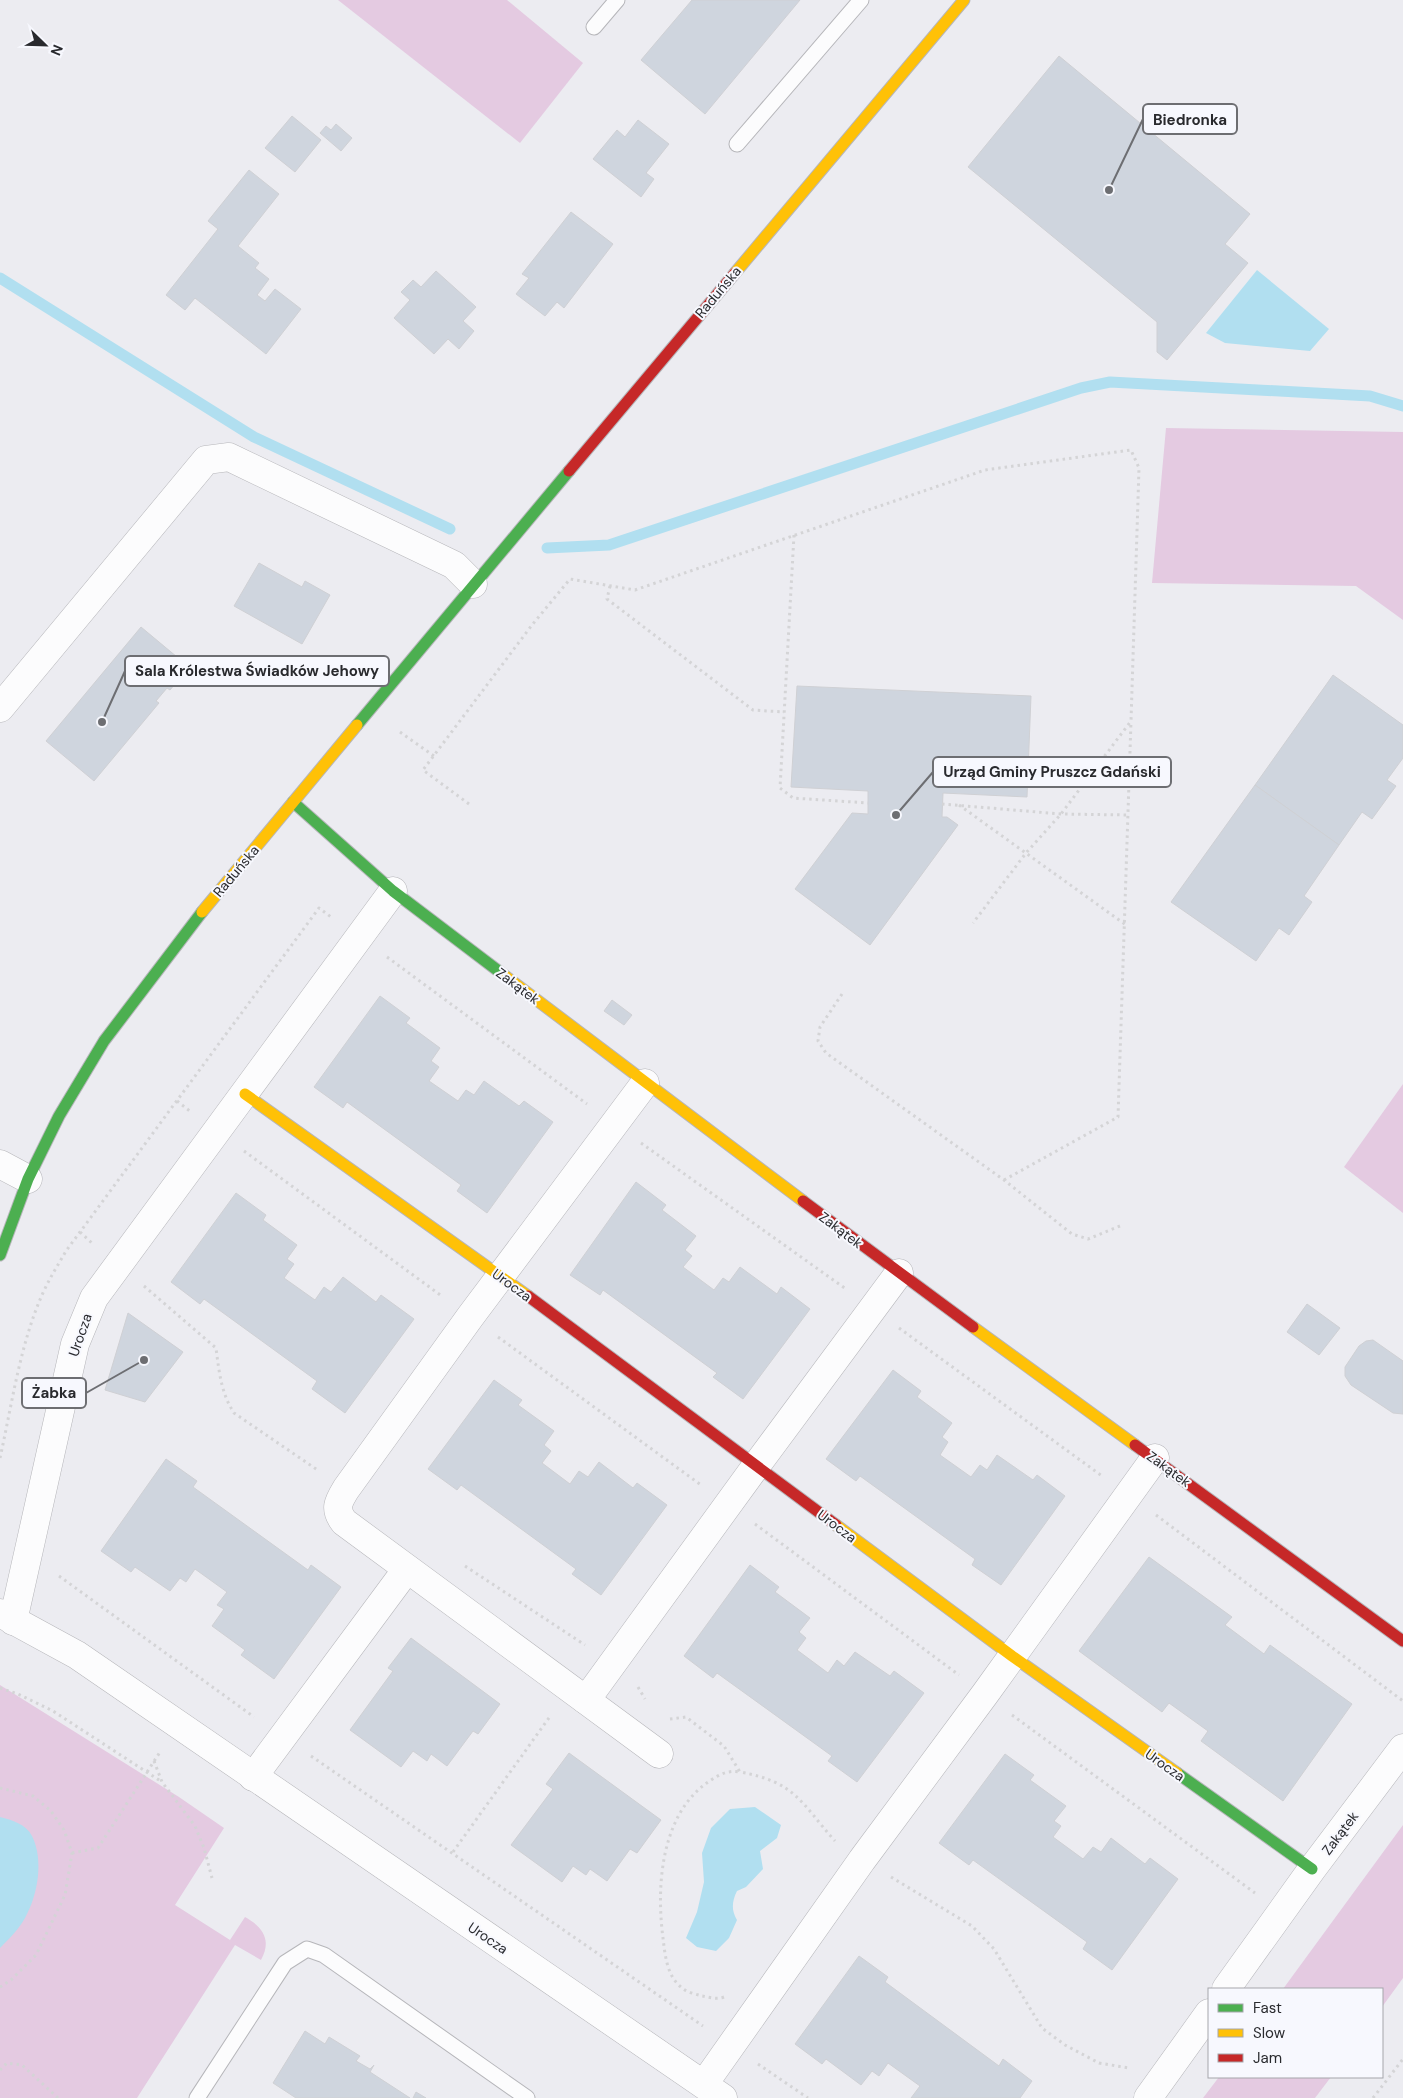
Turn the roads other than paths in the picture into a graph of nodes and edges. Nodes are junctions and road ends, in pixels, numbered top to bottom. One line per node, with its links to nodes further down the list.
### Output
1 (617, 0): 4 (lane)
2 (861, 0): 5 (lane)
3 (964, 0): 6 (street, Raduńska)
4 (594, 27)
5 (737, 144)
6 (473, 584): 7 (street); 8 (street, Raduńska)
7 (0, 708)
8 (293, 802): 9 (street, Zakątek); 13 (street, Raduńska)
9 (393, 891): 10 (street, Zakątek); 11 (street, Urocza)
10 (645, 1083): 15 (street, Zakątek); 16 (street)
11 (245, 1094): 16 (street, Urocza); 20 (street, Urocza)
12 (0, 1164): 13 (street)
13 (28, 1179): 14 (street, Raduńska)
14 (0, 1255)
15 (899, 1273): 17 (street, Zakątek); 18 (street)
16 (501, 1276): 18 (street, Urocza); 19 (street)
17 (1155, 1458): 21 (street, Zakątek); 22 (street)
18 (756, 1466): 22 (street, Urocza); 23 (street)
19 (407, 1569): 23 (street); 26 (street)
20 (4, 1617): 26 (street, Urocza)
21 (1403, 1641)
22 (1012, 1656): 27 (street, Urocza); 30 (street)
23 (578, 1694): 25 (street)
24 (1403, 1748): 27 (street, Zakątek)
25 (659, 1754)
26 (254, 1778): 30 (street, Urocza)
27 (1312, 1869): 28 (street)
28 (1227, 1988)
29 (1208, 2014): 33 (street)
30 (714, 2091)
31 (197, 2098): 32 (lane)
32 (527, 2098)
33 (1148, 2098)

